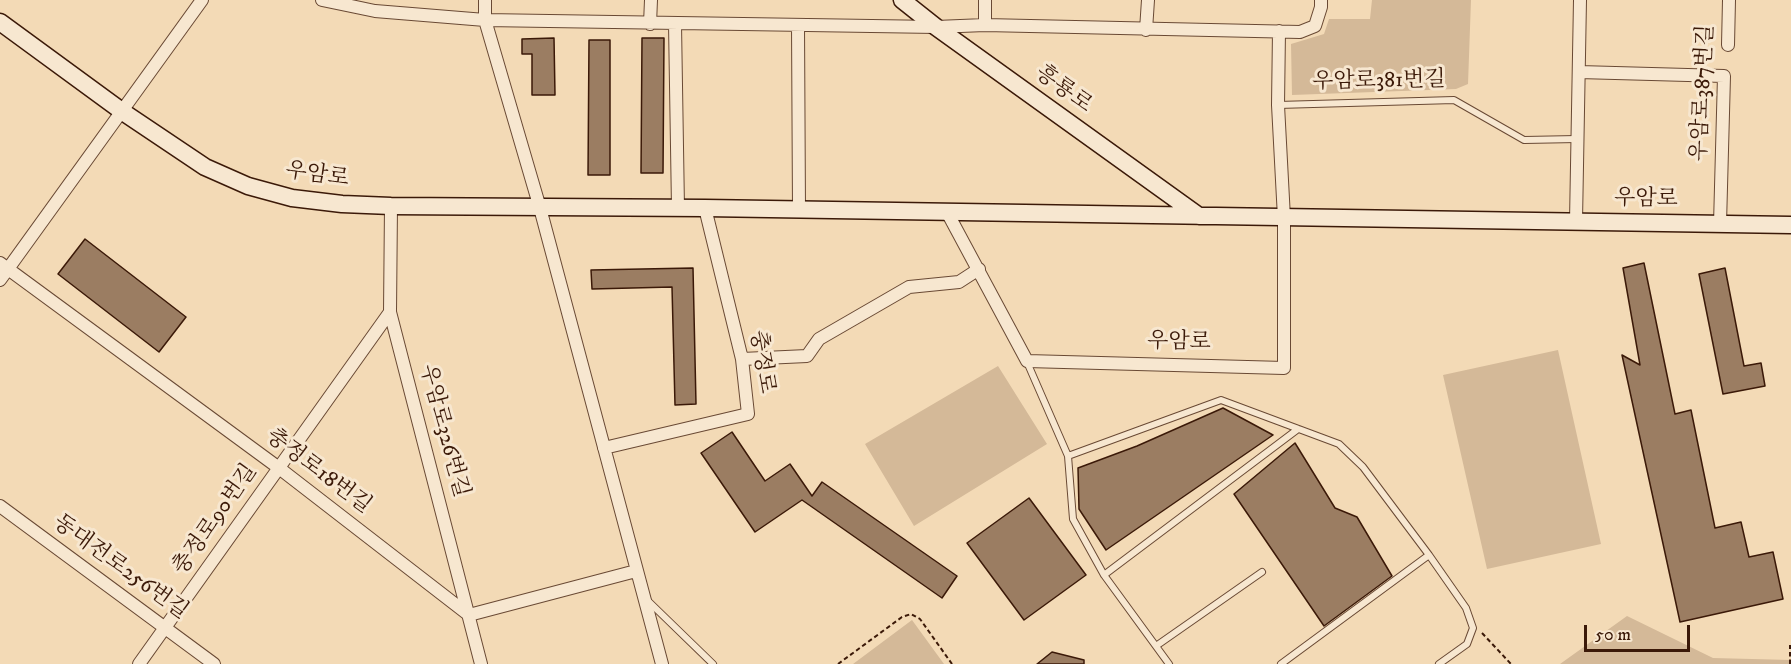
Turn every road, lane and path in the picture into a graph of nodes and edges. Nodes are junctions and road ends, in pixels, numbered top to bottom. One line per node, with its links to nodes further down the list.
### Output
1 (202, 0): 23 (street)
2 (322, 0): 11 (street)
3 (485, 0): 11 (street)
4 (651, 0): 13 (street)
5 (902, 0): 17 (main road, 흥룡로)
6 (985, 0): 16 (street)
7 (1148, 0): 18 (street)
8 (1321, 0): 19 (street)
9 (1580, 0): 21 (street)
10 (1729, 0): 20 (street, 우암로387번길)
11 (485, 20): 13 (street); 26 (street)
12 (0, 22): 23 (main road, 우암로)
13 (650, 24): 14 (street)
14 (675, 24): 15 (street); 27 (street)
15 (798, 25): 17 (street); 29 (street)
16 (985, 25): 17 (street); 18 (street)
17 (936, 27): 31 (main road, 흥룡로)
18 (1146, 30): 19 (street)
19 (1279, 31): 22 (street, 우암로)
20 (1728, 45)
21 (1579, 72): 24 (street); 34 (street, 우암로387번길)
22 (1278, 105): 24 (lane, 우암로381번길); 32 (street, 우암로)
23 (123, 112): 25 (main road, 우암로); 36 (street)
24 (1577, 139): 33 (street)
25 (391, 206): 26 (main road, 우암로); 39 (street, 우암로326번길)
26 (540, 208): 27 (main road, 우암로); 43 (street)
27 (678, 208): 28 (main road, 우암로)
28 (705, 208): 29 (main road, 우암로); 40 (street, 충정로)
29 (799, 210): 30 (main road, 우암로)
30 (946, 212): 31 (main road, 우암로); 37 (street)
31 (1198, 216): 32 (main road, 우암로)
32 (1284, 218): 33 (main road, 우암로); 41 (street, 우암로)
33 (1576, 221): 34 (main road, 우암로)
34 (1719, 224): 35 (main road, 우암로)
35 (1791, 225)
36 (4, 266): 38 (street); 45 (street, 충정로18번길)
37 (979, 269): 40 (street); 41 (street)
38 (0, 280)
39 (390, 312): 45 (street, 충정로90번길); 52 (street, 우암로326번길)
40 (742, 359): 43 (street, 충정로)
41 (1027, 361): 44 (lane)
42 (1298, 429): 44 (lane); 47 (lane); 50 (lane)
43 (604, 448): 48 (street)
44 (1068, 456): 50 (lane)
45 (279, 468): 52 (street, 충정로18번길); 54 (street, 충정로90번길)
46 (0, 506): 54 (street, 동대전로256번길)
47 (1429, 555): 53 (lane); 65 (lane)
48 (636, 571): 51 (street); 52 (street)
49 (1262, 572): 56 (lane)
50 (1104, 575): 56 (lane)
51 (646, 599): 60 (street); 61 (lane)
52 (469, 615): 59 (street, 우암로326번길)
53 (1471, 624): 66 (lane); 67 (path)
54 (165, 628): 57 (street, 충정로90번길); 58 (street, 동대전로256번길)
55 (1791, 644): 68 (path)
56 (1156, 646): 64 (lane)
57 (139, 664)
58 (214, 664)
59 (482, 664)
60 (663, 664)
61 (713, 664)
62 (838, 664): 63 (path)
63 (952, 664)
64 (1169, 664)
65 (1281, 664)
66 (1439, 664)
67 (1511, 664)
68 (1790, 664)

